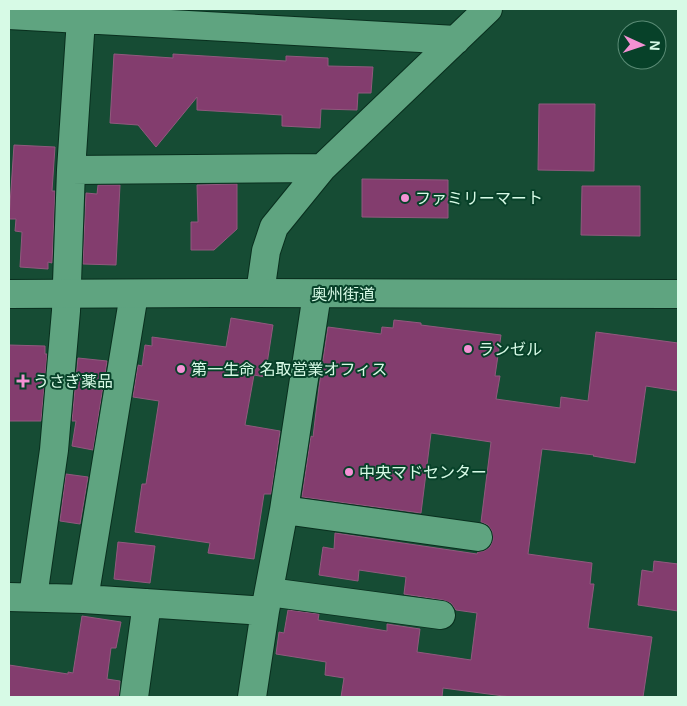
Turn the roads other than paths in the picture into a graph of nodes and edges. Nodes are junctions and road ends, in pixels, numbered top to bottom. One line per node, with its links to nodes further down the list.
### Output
1 (488, 9): 4 (street)
2 (9, 16): 3 (street)
3 (81, 19): 4 (street); 6 (street)
4 (456, 40): 5 (street)
5 (322, 168): 6 (street); 7 (street)
6 (71, 170): 9 (street)
7 (260, 293): 10 (street, 奥州街道); 11 (street, 奥州街道)
8 (9, 294): 9 (street, 奥州街道)
9 (67, 294): 10 (street, 奥州街道); 15 (street)
10 (134, 294): 16 (street)
11 (317, 294): 12 (street, 奥州街道); 13 (street)
12 (678, 294)
13 (284, 510): 14 (street); 17 (street)
14 (478, 537)
15 (21, 597): 16 (street)
16 (84, 599): 18 (street)
17 (267, 602): 18 (street); 19 (street); 21 (street)
18 (147, 603): 20 (street)
19 (441, 616)
20 (134, 697)
21 (252, 697)

